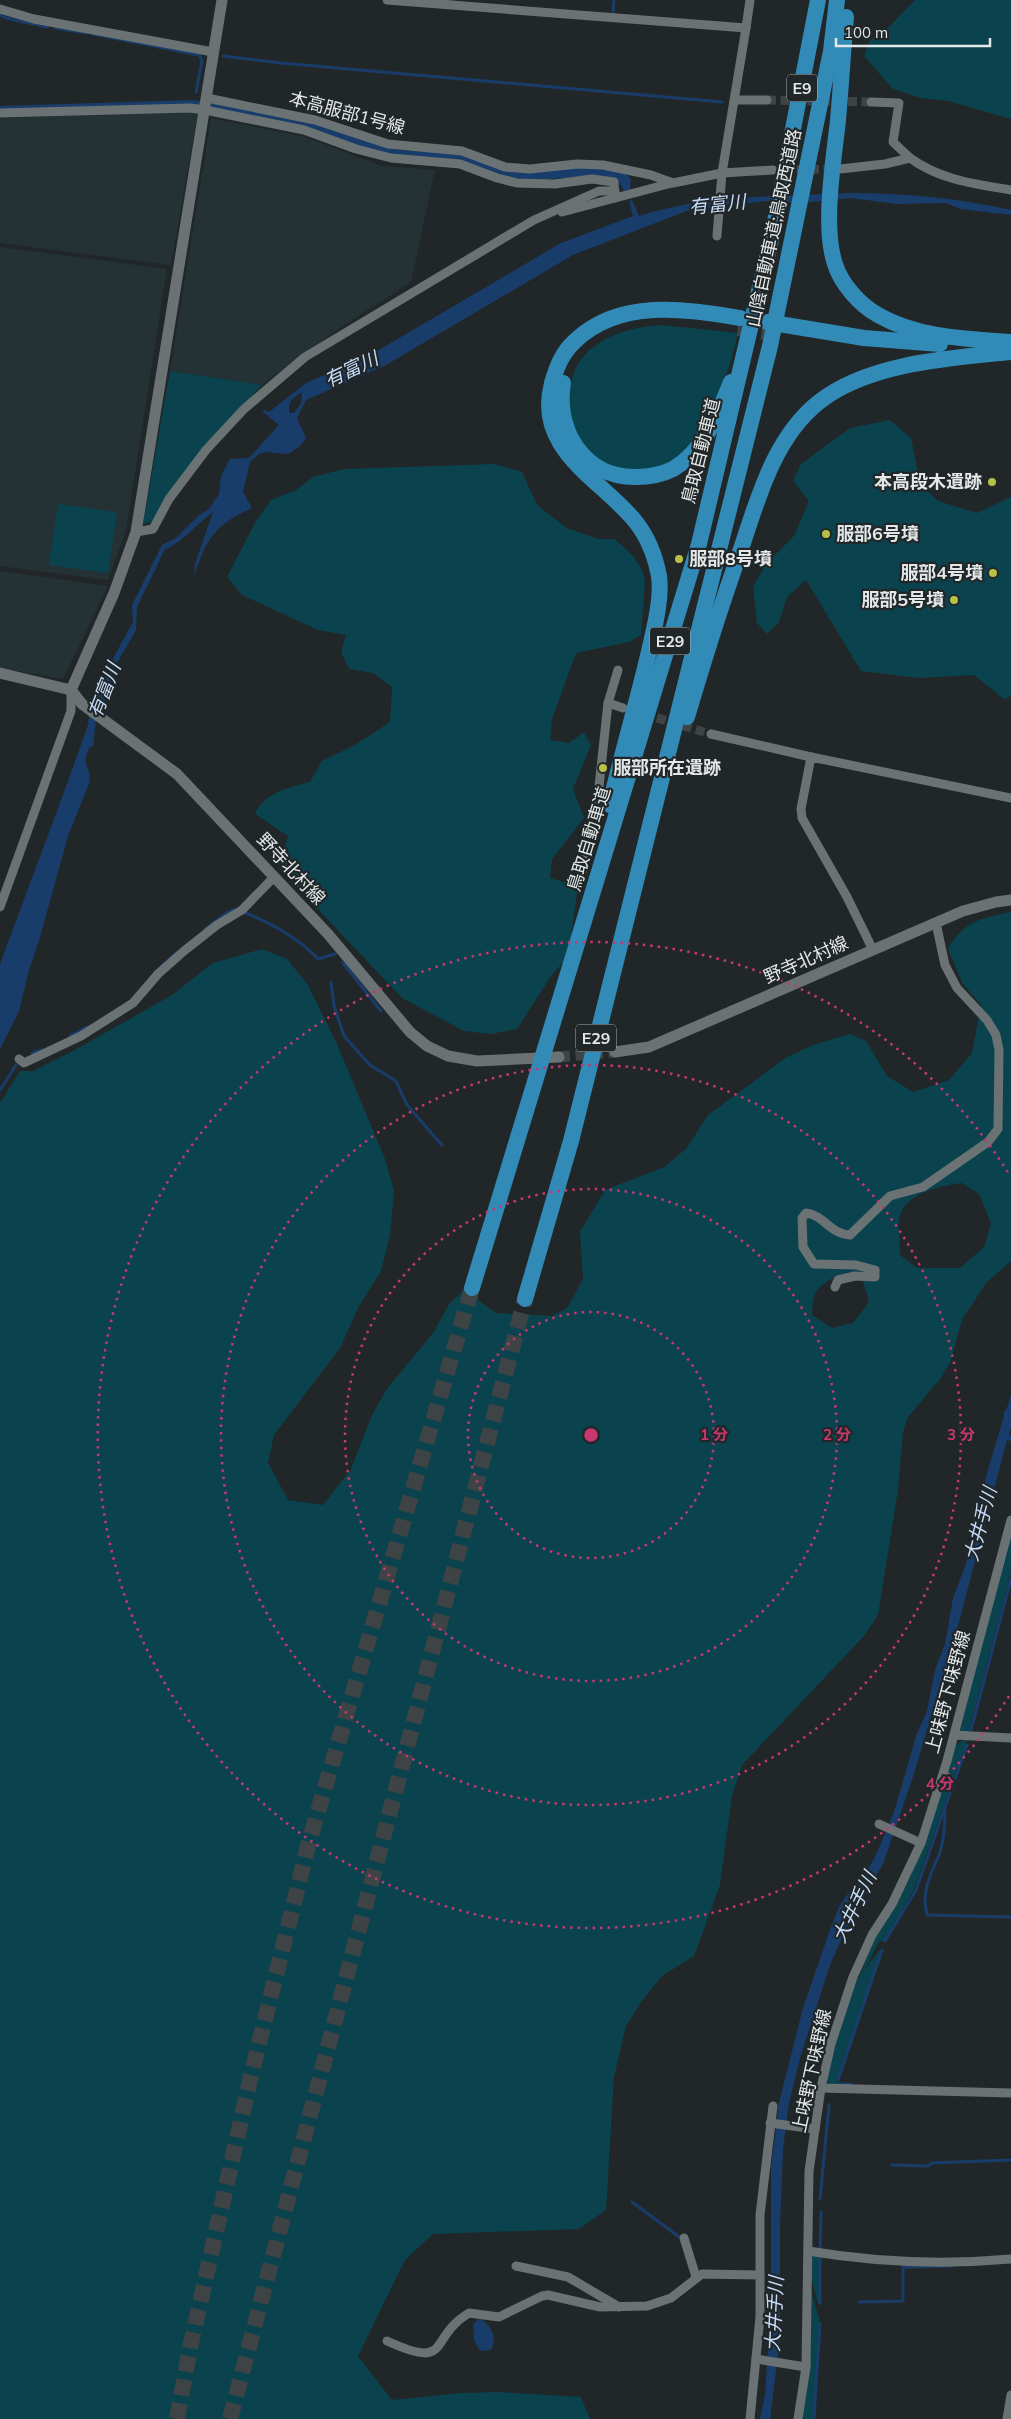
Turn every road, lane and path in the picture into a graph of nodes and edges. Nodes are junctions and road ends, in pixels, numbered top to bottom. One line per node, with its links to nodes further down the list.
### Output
1 (222, 0): 9 (street)
2 (387, 0): 8 (street)
3 (750, 0): 8 (street)
4 (818, 0): 18 (highway, 山陰自動車道;鳥取西道路 / E9)
5 (837, 0): 25 (highway, 山陰自動車道;鳥取西道路 / E9)
6 (847, 0): 16 (highway)
7 (0, 9): 9 (street)
8 (746, 28): 10 (street)
9 (213, 52): 13 (street)
10 (736, 100): 11 (street); 17 (street)
11 (767, 100)
12 (871, 102): 15 (street)
13 (206, 104): 14 (street); 19 (street, 本高服部1号線); 21 (street); 29 (street)
14 (0, 113)
15 (910, 158): 16 (street); 20 (street)
16 (836, 171): 26 (highway)
17 (722, 173): 18 (street); 19 (street); 22 (street)
18 (779, 173): 23 (highway, 山陰自動車道;鳥取西道路 / E9)
19 (673, 183): 21 (street)
20 (1011, 190)
21 (615, 194): 29 (street)
22 (717, 236)
23 (759, 292): 24 (highway, 山陰自動車道;鳥取西道路 / E9); 24 (highway)
24 (742, 329): 44 (highway, 鳥取自動車道 / E29); 44 (highway)
25 (767, 333): 26 (highway); 28 (highway); 37 (highway, E29)
26 (1011, 343)
27 (1011, 352): 28 (highway)
28 (967, 356): 37 (highway)
29 (136, 532): 32 (street)
30 (618, 670): 33 (street)
31 (0, 673): 32 (street)
32 (71, 690): 40 (street, 野寺北村線); 42 (street)
33 (608, 704): 34 (street); 39 (street)
34 (623, 708)
35 (711, 734): 36 (street)
36 (811, 757): 38 (street); 45 (street)
37 (661, 776): 51 (highway, E29)
38 (1011, 798)
39 (582, 872)
40 (274, 878): 47 (street, 野寺北村線); 48 (street)
41 (1011, 900): 43 (street, 野寺北村線)
42 (0, 906)
43 (936, 922): 45 (street, 野寺北村線); 49 (street)
44 (580, 939): 50 (highway, 鳥取自動車道 / E29)
45 (872, 950): 46 (street, 野寺北村線)
46 (615, 1052)
47 (559, 1057)
48 (19, 1059)
49 (835, 1287)
50 (472, 1288)
51 (525, 1299)
52 (1011, 1520): 53 (street, 上味野下味野線)
53 (954, 1735): 54 (street); 56 (street, 上味野下味野線)
54 (1011, 1738)
55 (878, 1824): 56 (street)
56 (917, 1841): 57 (street, 上味野下味野線)
57 (821, 2088): 58 (street); 61 (street, 上味野下味野線)
58 (1011, 2093)
59 (773, 2106): 60 (street)
60 (772, 2123): 61 (street); 66 (street)
61 (812, 2128): 63 (street, 上味野下味野線)
62 (684, 2238): 67 (street)
63 (808, 2251): 64 (street); 71 (street, 上味野下味野線)
64 (1011, 2259)
65 (516, 2266): 68 (street)
66 (760, 2275): 67 (street); 70 (street)
67 (696, 2277): 68 (street)
68 (620, 2308): 69 (street)
69 (387, 2341)
70 (758, 2360): 71 (street); 73 (street)
71 (804, 2367): 74 (street, 上味野下味野線)
72 (1011, 2395): 75 (street)
73 (750, 2419)
74 (798, 2419)
75 (1007, 2419)

